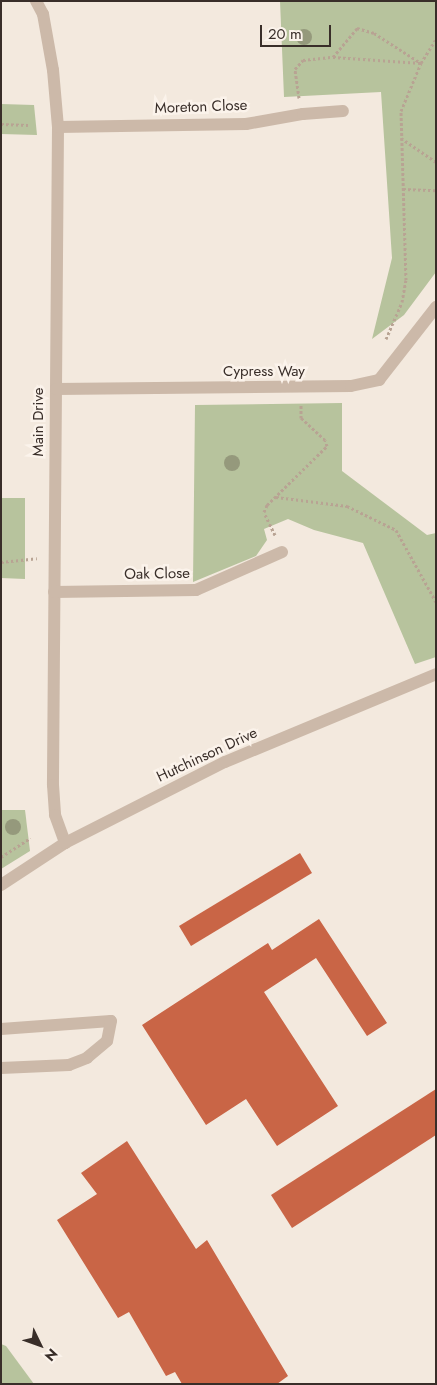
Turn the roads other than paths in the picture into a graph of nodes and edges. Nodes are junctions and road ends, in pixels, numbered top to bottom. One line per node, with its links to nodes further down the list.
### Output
1 (36, 1): 3 (street, Main Drive)
2 (343, 111): 3 (street, Moreton Close)
3 (58, 127): 5 (street, Main Drive)
4 (436, 308): 5 (street, Cypress Way)
5 (56, 389): 7 (street, Main Drive)
6 (282, 552): 7 (street, Oak Close)
7 (54, 592): 9 (street, Main Drive)
8 (436, 674): 9 (street, Hutchinson Drive)
9 (65, 843): 10 (street, Hutchinson Drive)
10 (1, 885)
11 (1, 1028): 12 (street)
12 (1, 1068)

